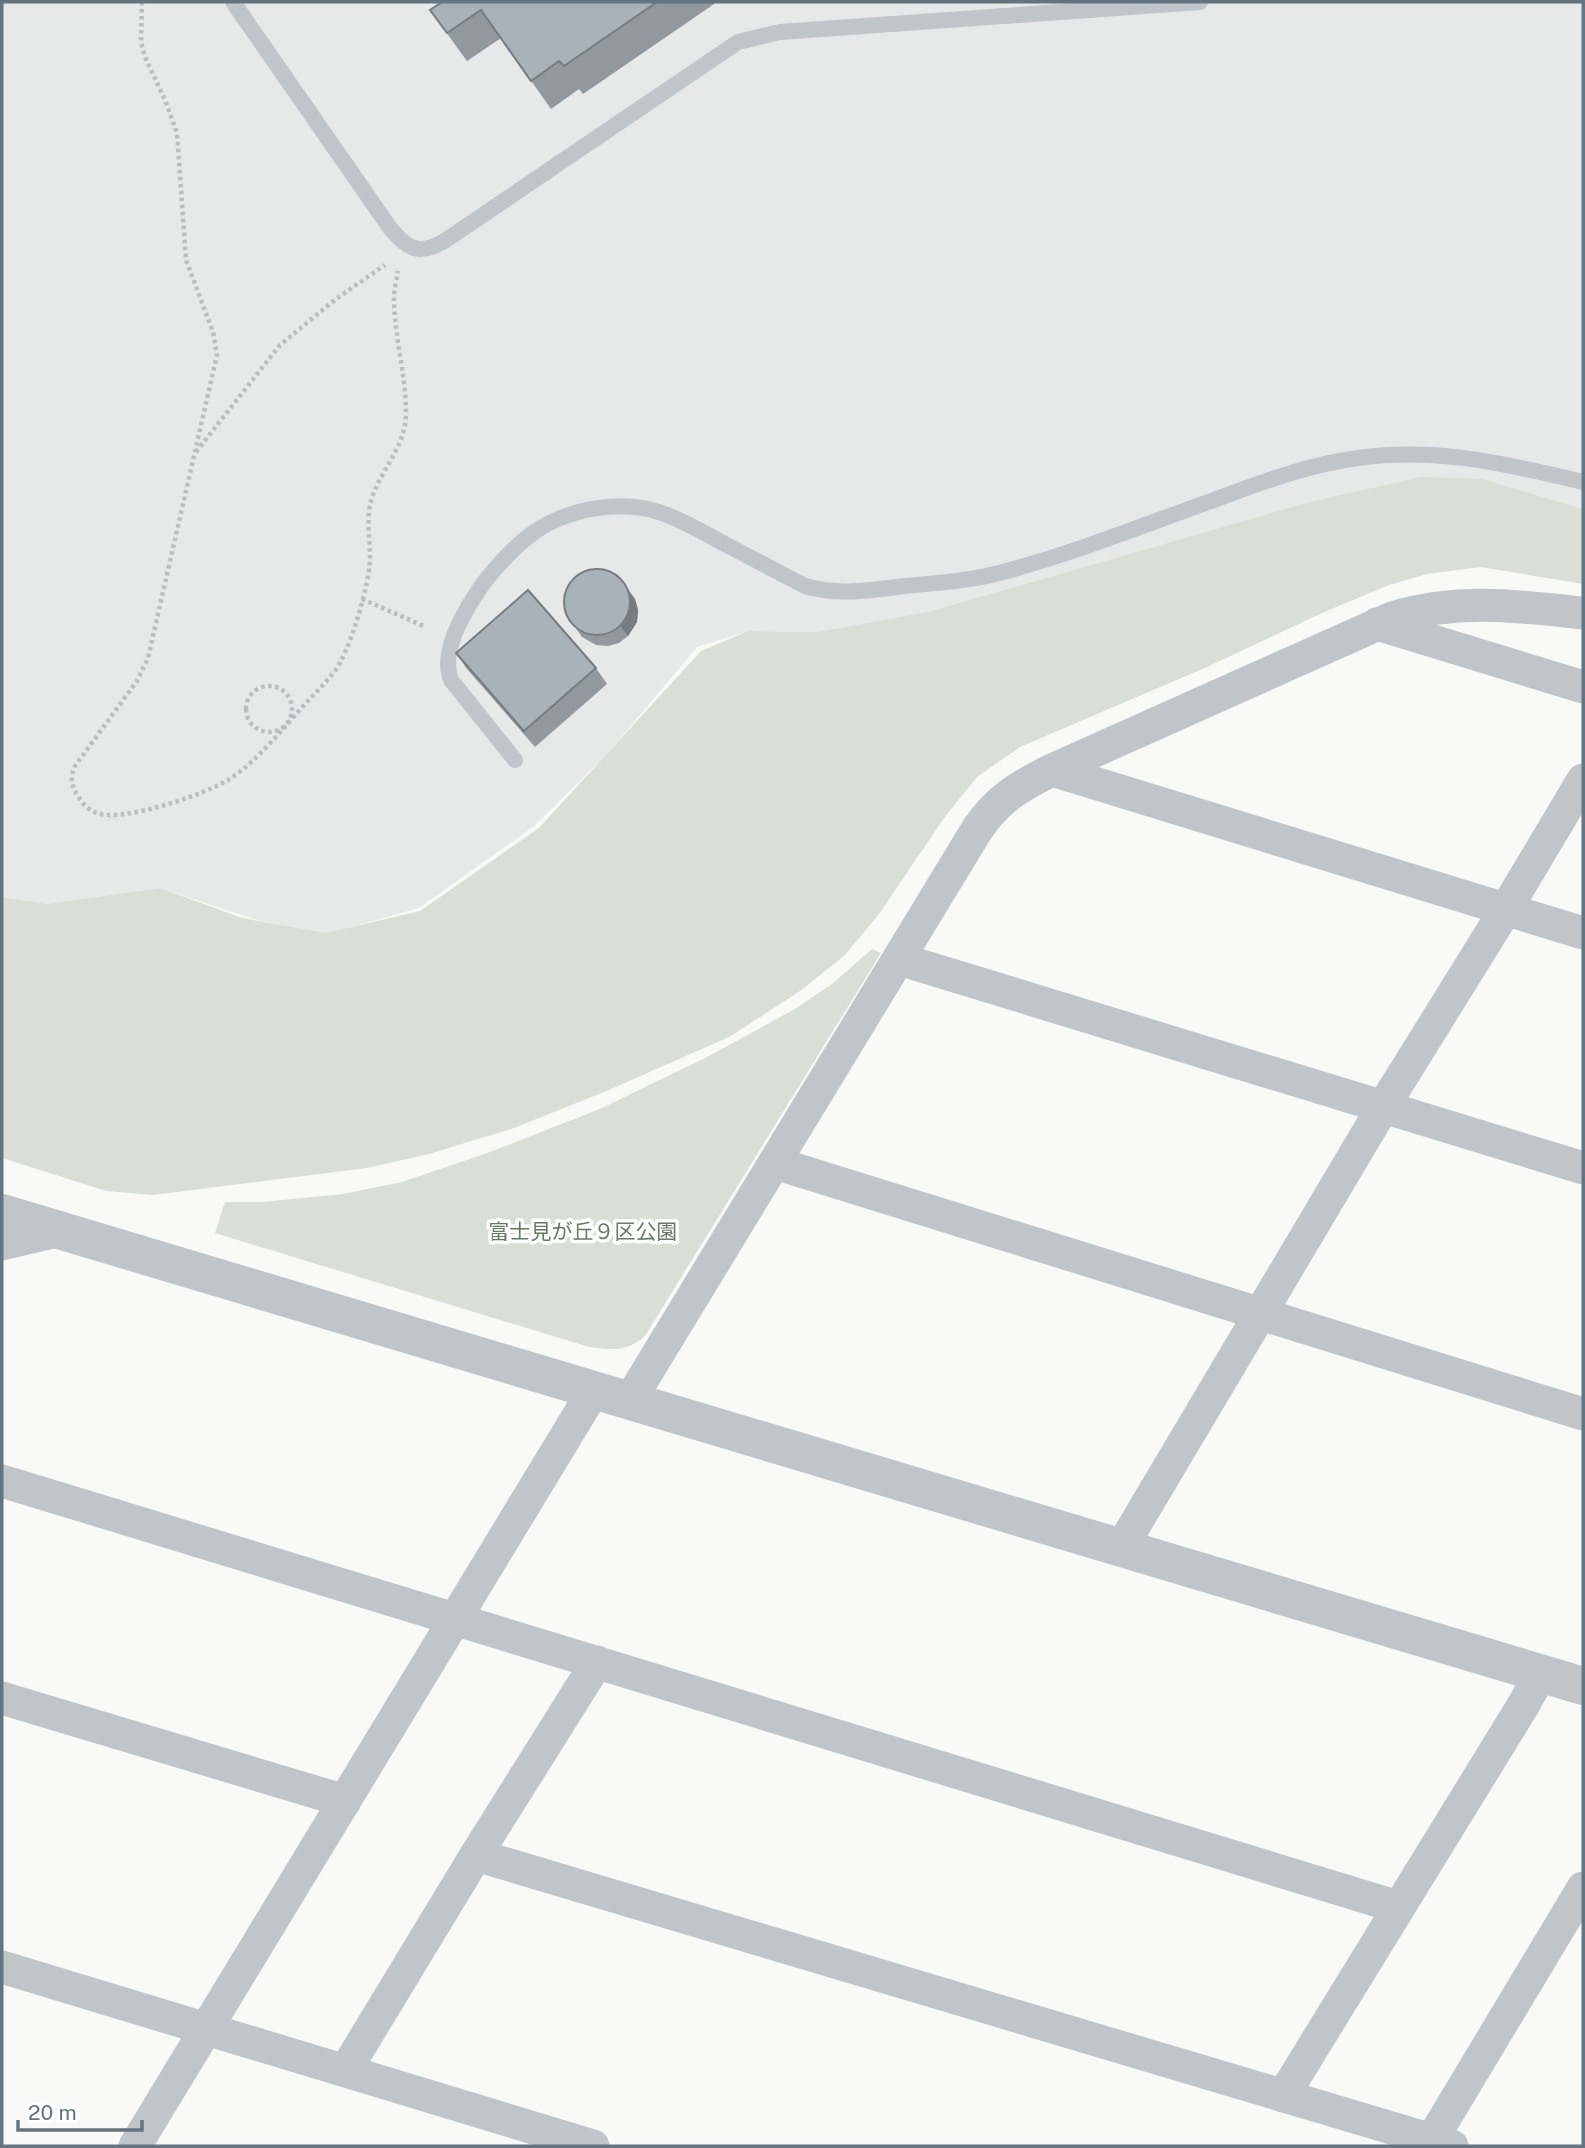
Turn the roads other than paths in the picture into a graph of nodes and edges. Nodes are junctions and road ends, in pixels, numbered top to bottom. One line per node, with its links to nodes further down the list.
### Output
1 (233, 2): 2 (lane)
2 (1200, 2)
3 (1583, 482): 7 (lane)
4 (1583, 613): 5 (street)
5 (1377, 624): 6 (street); 8 (street)
6 (1583, 687)
7 (515, 760)
8 (1052, 770): 10 (street); 12 (street)
9 (1583, 780): 10 (street)
10 (1506, 909): 11 (street); 13 (street)
11 (1583, 933)
12 (899, 959): 13 (street); 14 (street)
13 (1383, 1107): 15 (street); 19 (street)
14 (775, 1163): 19 (street); 20 (street)
15 (1583, 1168)
16 (2, 1213): 17 (street)
17 (61, 1230): 18 (street); 20 (street)
18 (2, 1244)
19 (1261, 1314): 21 (street); 23 (street)
20 (612, 1395): 23 (street); 24 (street)
21 (1583, 1414)
22 (2, 1481): 24 (street)
23 (1121, 1548): 26 (street)
24 (455, 1619): 25 (street); 29 (street)
25 (597, 1662): 30 (street); 32 (street)
26 (1541, 1673): 27 (street); 32 (street)
27 (1583, 1686)
28 (2, 1698): 29 (street)
29 (345, 1801): 35 (street)
30 (476, 1856): 36 (street); 37 (street)
31 (1583, 1888): 33 (street)
32 (1398, 1907): 37 (street)
33 (1569, 1940): 38 (street)
34 (5, 1974): 35 (street)
35 (207, 2029): 36 (street); 39 (street)
36 (345, 2071): 40 (street)
37 (1283, 2096): 38 (street)
38 (1437, 2144)
39 (135, 2146)
40 (593, 2146)

